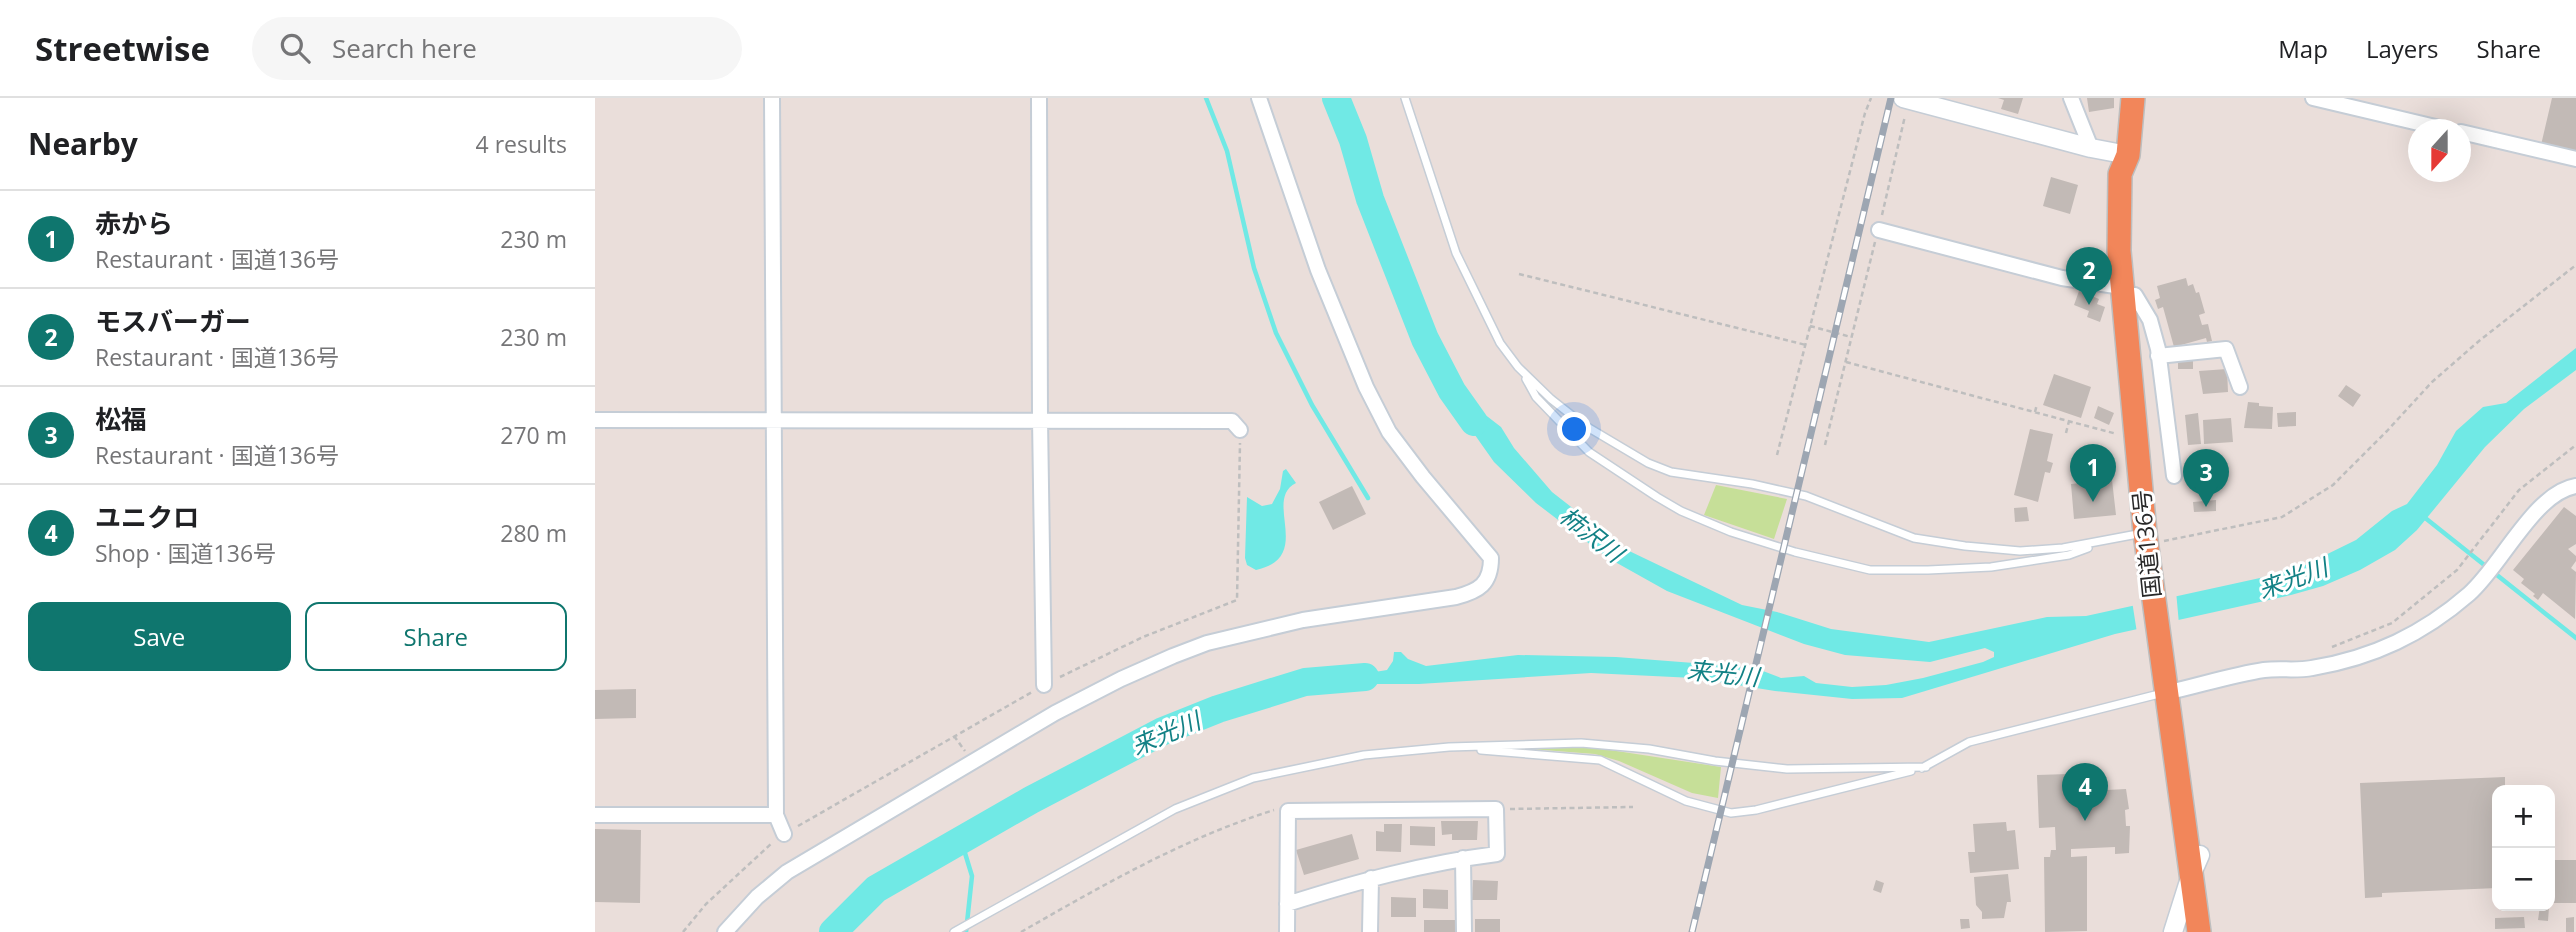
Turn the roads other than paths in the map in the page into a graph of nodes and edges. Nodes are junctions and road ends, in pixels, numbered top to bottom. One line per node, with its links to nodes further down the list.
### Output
1 (772, 98): 21 (street)
2 (1039, 98): 19 (street)
3 (1259, 98): 39 (street)
4 (1405, 98): 17 (lane)
5 (2071, 98): 11 (street)
6 (2133, 98): 12 (highway, 国道136号)
7 (2313, 98): 9 (street)
8 (1906, 99): 11 (street)
9 (2408, 121)
10 (2471, 134): 13 (street)
11 (2091, 148): 12 (street)
12 (2128, 155): 15 (highway, 国道136号)
13 (2576, 159)
14 (1879, 230): 15 (street)
15 (2129, 291): 16 (street); 26 (highway, 国道136号)
16 (2158, 356): 18 (street); 23 (street)
17 (1520, 369): 25 (lane); 25 (lane)
18 (2240, 387)
19 (1040, 419): 21 (street); 22 (street); 27 (street)
20 (595, 420): 21 (street)
21 (773, 421): 32 (street)
22 (1240, 430)
23 (2174, 476)
24 (2576, 486): 28 (street)
25 (2102, 542): 26 (lane)
26 (2152, 545): 28 (highway, 国道136号)
27 (1044, 685)
28 (2170, 686): 30 (lane); 34 (highway, 国道136号); 37 (highway, 国道136号)
29 (1449, 747): 30 (lane); 30 (lane); 40 (lane)
30 (1926, 768)
31 (595, 815): 32 (street)
32 (776, 815): 33 (street)
33 (784, 834)
34 (2200, 855): 37 (street); 46 (highway, 国道136号)
35 (1462, 858): 36 (street); 38 (street); 43 (street)
36 (1371, 878): 38 (street); 42 (street)
37 (2190, 878): 44 (street); 45 (highway, 国道136号)
38 (1287, 904): 41 (street)
39 (725, 932)
40 (954, 932)
41 (1287, 932)
42 (1370, 932)
43 (1464, 932)
44 (2173, 932)
45 (2199, 932)
46 (2213, 932)

